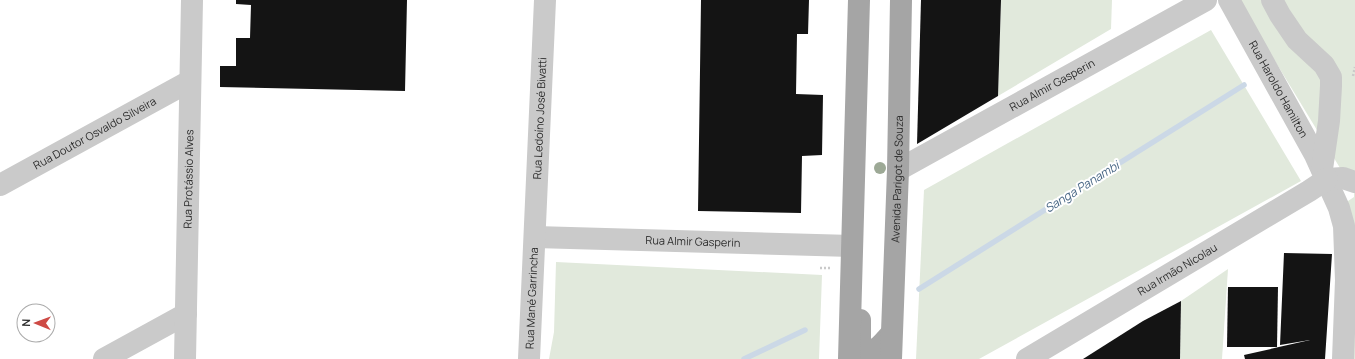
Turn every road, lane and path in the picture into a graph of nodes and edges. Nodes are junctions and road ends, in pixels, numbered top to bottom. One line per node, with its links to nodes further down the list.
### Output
1 (192, 0): 8 (street, Rua Protássio Alves)
2 (545, 0): 13 (street, Rua Ledoíno José Bivatti)
3 (859, 0): 14 (main road)
4 (901, 0): 9 (main road, Avenida Parigot de Souza)
5 (1206, 0): 9 (street, Rua Almir Gasperin)
6 (1229, 0): 10 (street, Rua Haroldo Hamilton)
7 (1272, 0): 10 (street)
8 (190, 81): 12 (street, Rua Doutor Osvaldo Silveira); 17 (street, Rua Protássio Alves)
9 (898, 170): 18 (main road, Avenida Parigot de Souza)
10 (1324, 174): 11 (street); 24 (street, Rua Irmão Nicolau); 25 (street, Rua Haroldo Hamilton)
11 (1355, 182)
12 (0, 185)
13 (535, 237): 14 (street, Rua Almir Gasperin); 21 (street, Rua Mané Garrincha)
14 (852, 246): 16 (main road); 18 (main road)
15 (813, 267): 16 (path)
16 (852, 269): 22 (main road)
17 (186, 314): 19 (street); 20 (street, Rua Protássio Alves)
18 (891, 334): 23 (main road, Avenida Parigot de Souza)
19 (104, 359)
20 (185, 359)
21 (529, 359)
22 (849, 359)
23 (891, 359)
24 (1027, 359)
25 (1343, 359)

